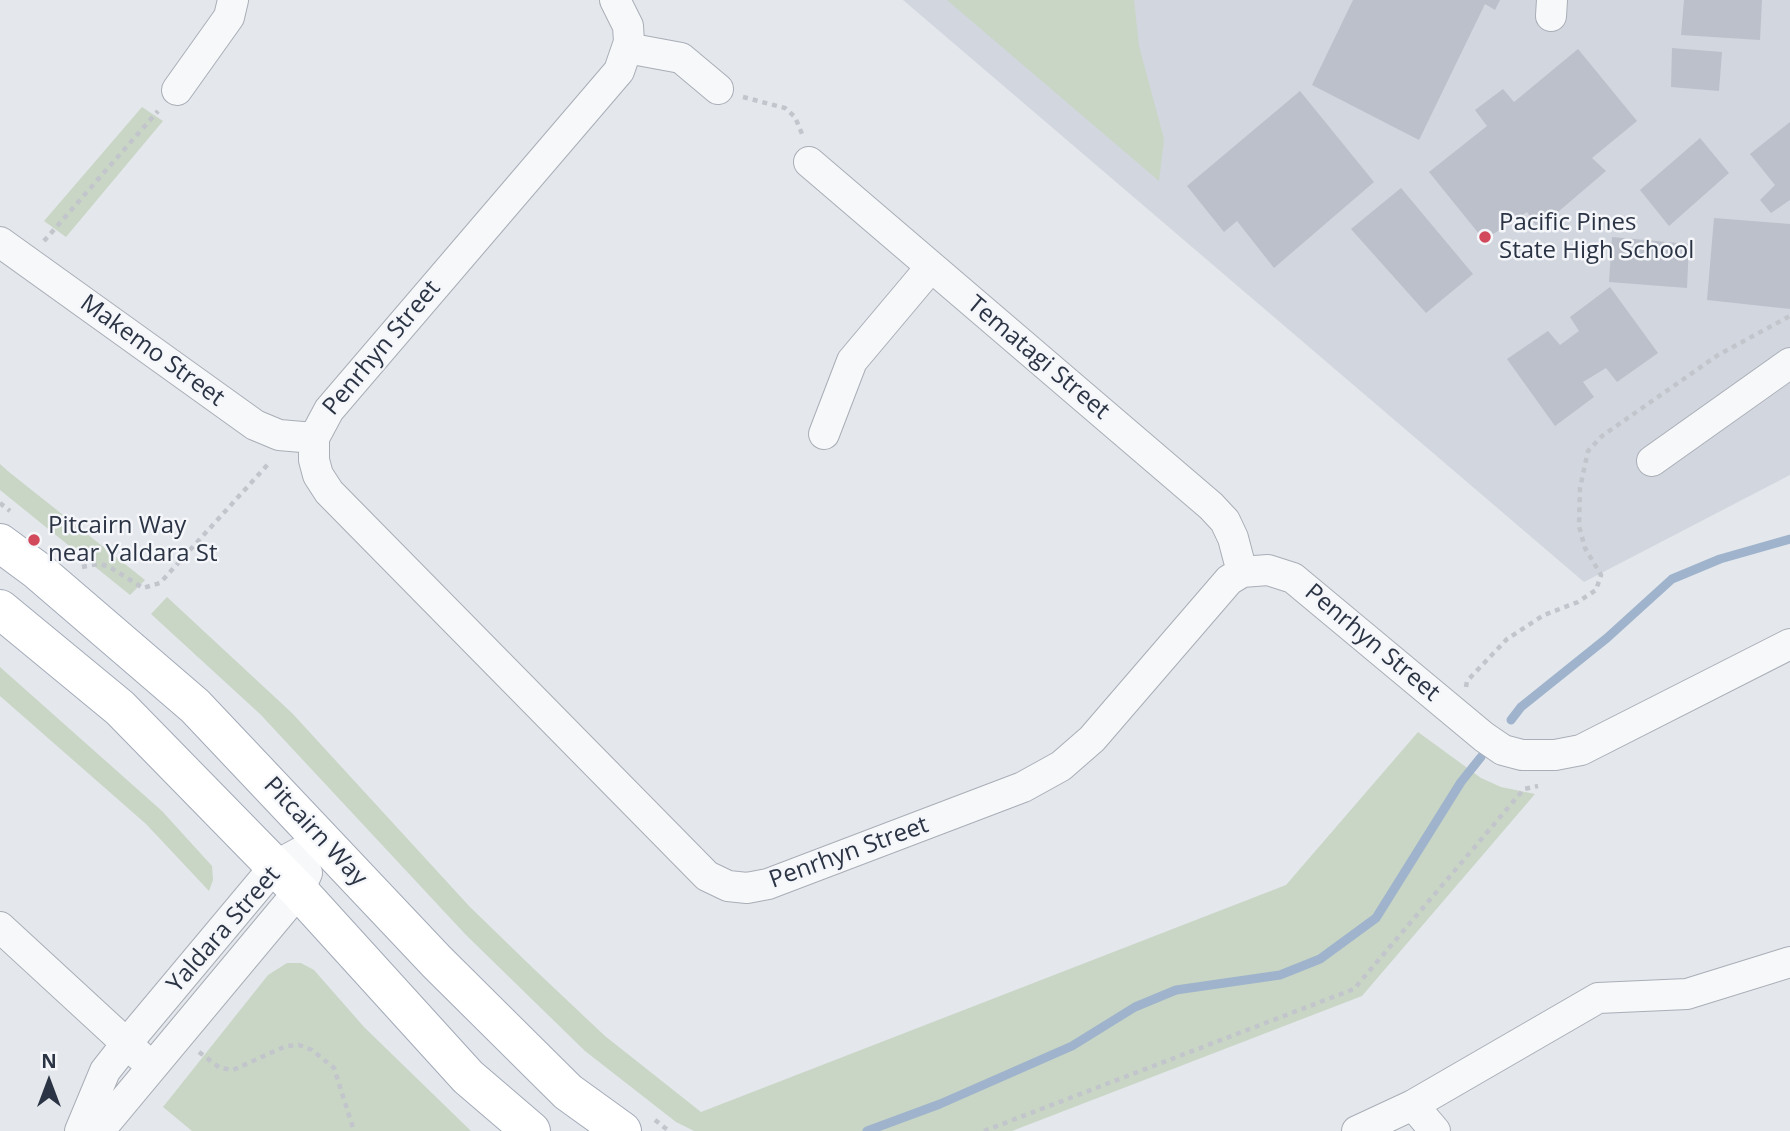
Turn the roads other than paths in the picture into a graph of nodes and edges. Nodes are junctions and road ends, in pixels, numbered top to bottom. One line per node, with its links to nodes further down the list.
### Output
1 (233, 0): 5 (street)
2 (615, 0): 3 (street)
3 (627, 48): 4 (street); 11 (street, Penrhyn Street)
4 (718, 89)
5 (177, 90)
6 (809, 162): 8 (street, Tematagi Street)
7 (0, 242): 11 (street, Makemo Street)
8 (931, 267): 10 (street); 14 (street, Tematagi Street)
9 (1790, 363): 12 (street)
10 (824, 434)
11 (314, 438): 14 (street, Penrhyn Street)
12 (1652, 461)
13 (0, 543): 17 (main road, Pitcairn Way)
14 (1242, 572): 16 (street, Penrhyn Street)
15 (0, 609): 18 (main road)
16 (1790, 644)
17 (321, 841): 18 (street, Yaldara Street); 27 (main road, Pitcairn Way)
18 (287, 879): 21 (street, Yaldara Street); 22 (street, Yaldara Street); 26 (main road)
19 (0, 927): 21 (street)
20 (1790, 962): 23 (street)
21 (127, 1043): 22 (street); 24 (street, Yaldara Street)
22 (153, 1068): 25 (street, Yaldara Street)
23 (1413, 1105): 28 (street); 29 (street)
24 (80, 1131)
25 (99, 1131)
26 (531, 1131)
27 (622, 1131)
28 (1357, 1131)
29 (1436, 1131)

